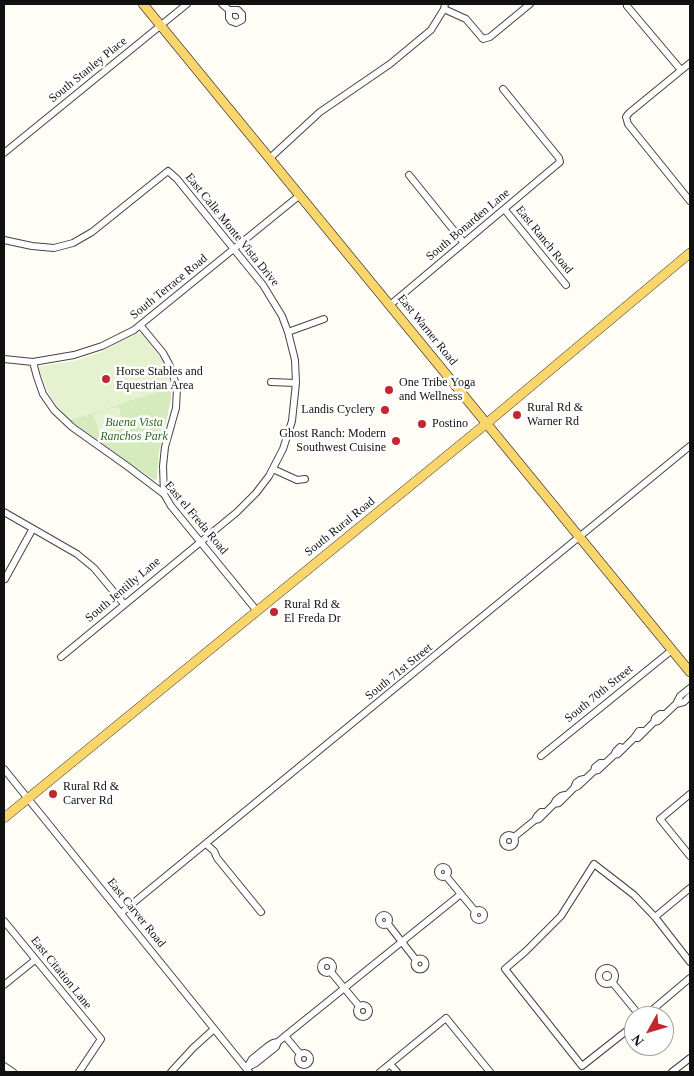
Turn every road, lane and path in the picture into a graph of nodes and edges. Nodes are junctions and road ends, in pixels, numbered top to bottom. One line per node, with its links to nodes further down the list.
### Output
1 (143, 4): 8 (main road, East Warner Road)
2 (187, 4): 8 (street, South Stanley Place)
3 (222, 4): 7 (street)
4 (530, 4): 5 (street)
5 (444, 6): 13 (street)
6 (627, 6): 10 (street)
7 (229, 10)
8 (161, 25): 12 (street, South Stanley Place); 13 (main road, East Warner Road)
9 (690, 63): 10 (street)
10 (681, 70): 16 (street)
11 (503, 90): 17 (street, South Bonarden Lane)
12 (4, 153)
13 (270, 158): 15 (main road, East Warner Road)
14 (408, 175): 19 (street)
15 (300, 195): 20 (street, South Terrace Road); 23 (main road, East Warner Road)
16 (690, 201)
17 (505, 210): 19 (street, South Bonarden Lane); 22 (street, East Ranch Road)
18 (4, 240): 20 (street, East Calle Monte Vista Drive)
19 (464, 244): 23 (street, South Bonarden Lane)
20 (234, 249): 25 (street, South Terrace Road); 26 (street, East Calle Monte Vista Drive)
21 (690, 253): 31 (main road, South Rural Road)
22 (566, 285)
23 (390, 305): 31 (main road, East Warner Road)
24 (324, 319): 26 (street)
25 (140, 325): 28 (street, South Terrace Road); 35 (street)
26 (288, 332): 30 (street, East Calle Monte Vista Drive)
27 (4, 359): 28 (street, South Terrace Road)
28 (34, 362): 35 (street, East el Freda Road)
29 (271, 382): 30 (street)
30 (296, 383): 33 (street, East Calle Monte Vista Drive)
31 (487, 423): 38 (main road, East Warner Road); 42 (main road, South Rural Road)
32 (690, 446): 38 (street, South 71st Street)
33 (273, 469): 34 (street); 39 (street, East Calle Monte Vista Drive)
34 (305, 479)
35 (164, 494): 39 (street, East el Freda Road)
36 (4, 512): 37 (street)
37 (32, 530): 40 (street); 41 (street)
38 (580, 538): 43 (main road, East Warner Road); 55 (street, South 71st Street)
39 (200, 541): 41 (street, South Jentilly Lane); 42 (street, East el Freda Road)
40 (5, 579)
41 (124, 604): 44 (street, South Jentilly Lane)
42 (257, 611): 52 (main road, South Rural Road)
43 (672, 650): 45 (main road, East Warner Road); 49 (street, South 70th Street)
44 (61, 657)
45 (690, 672)
46 (690, 688): 48 (street)
47 (690, 696): 48 (street)
48 (676, 704): 54 (street)
49 (541, 756)
50 (4, 769): 52 (street, East Carver Road)
51 (690, 794): 56 (street)
52 (28, 798): 53 (main road, South Rural Road); 62 (street, East Carver Road)
53 (4, 818)
54 (514, 837)
55 (206, 844): 61 (street); 62 (street, South 71st Street)
56 (690, 856)
57 (446, 876): 59 (street)
58 (690, 888): 63 (street)
59 (461, 894): 60 (street); 66 (street)
60 (475, 911)
61 (261, 912)
62 (121, 913): 78 (street, East Carver Road)
63 (655, 917): 69 (street); 79 (street)
64 (4, 921): 67 (street, East Citation Lane)
65 (388, 924): 66 (street)
66 (402, 942): 68 (street); 74 (street)
67 (35, 960): 73 (street); 87 (street, East Citation Lane)
68 (416, 960)
69 (690, 962)
70 (331, 972): 74 (street)
71 (690, 978): 77 (street)
72 (612, 982): 76 (street)
73 (4, 985)
74 (345, 988): 75 (street); 80 (street)
75 (359, 1006)
76 (632, 1006)
77 (657, 1006)
78 (214, 1028): 85 (street, East Carver Road); 88 (street)
79 (624, 1033)
80 (285, 1036): 81 (street); 85 (street)
81 (300, 1054)
82 (690, 1058): 92 (street)
83 (390, 1064): 89 (street); 90 (street); 91 (street)
84 (4, 1066): 86 (street)
85 (248, 1070)
86 (13, 1072)
87 (79, 1072)
88 (171, 1072)
89 (380, 1072)
90 (397, 1072)
91 (490, 1072)
92 (672, 1072)

